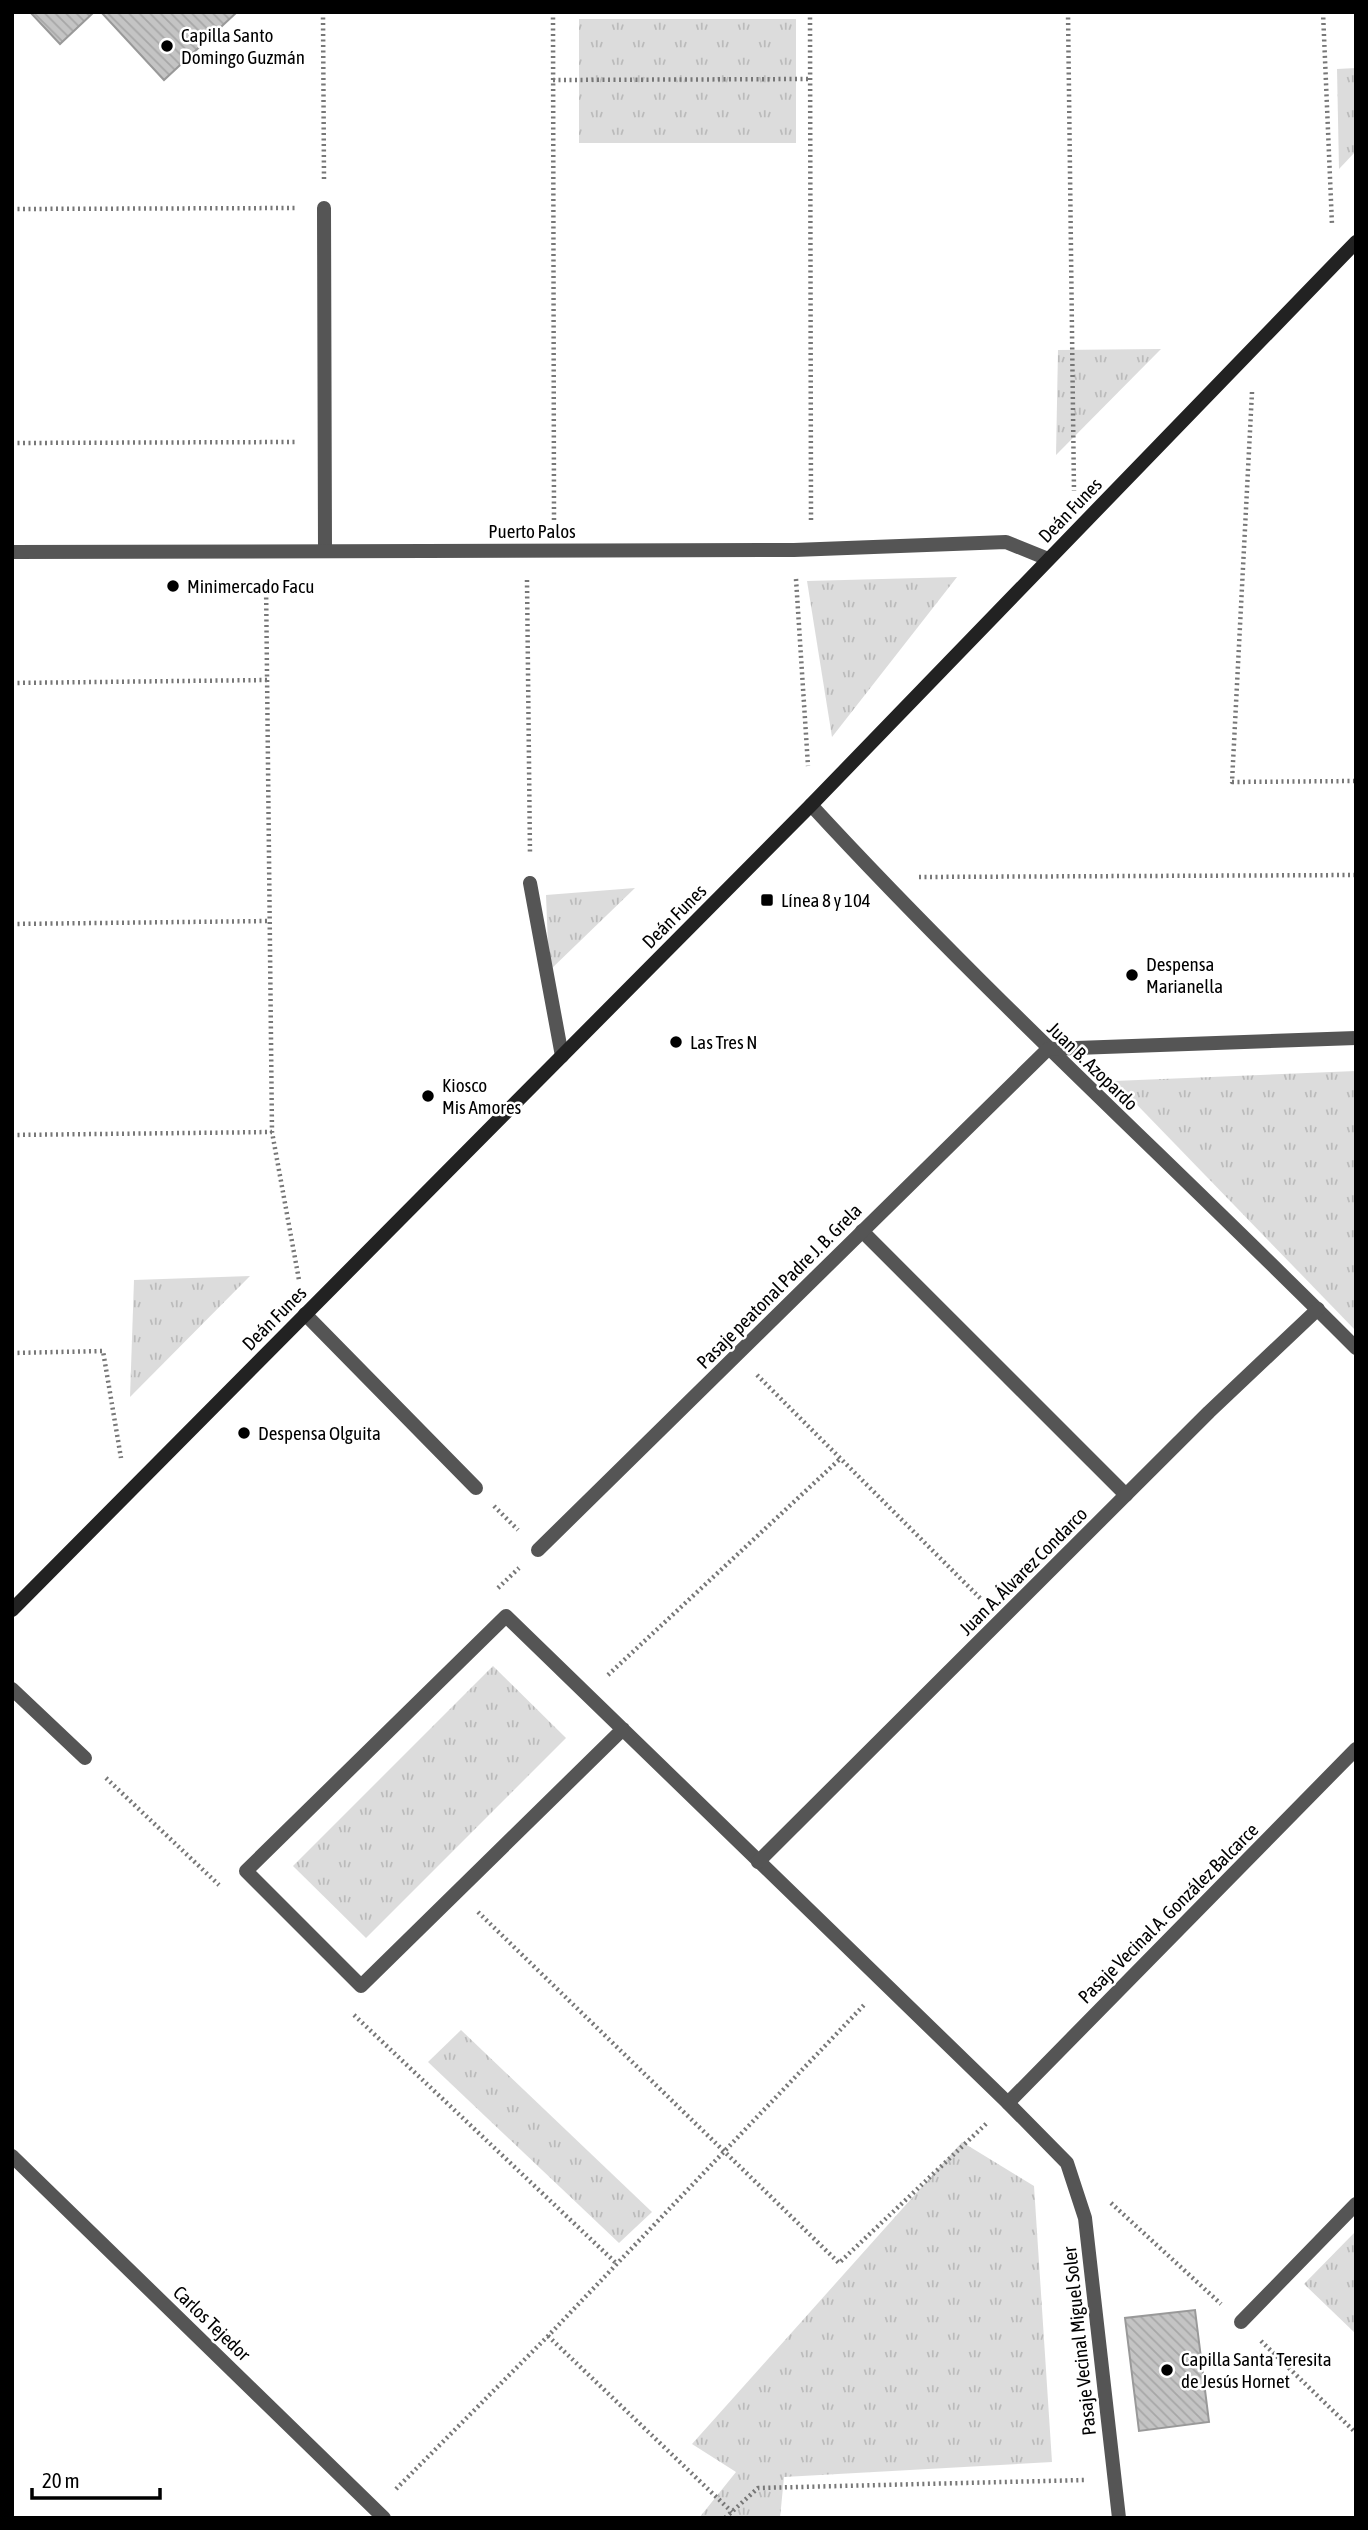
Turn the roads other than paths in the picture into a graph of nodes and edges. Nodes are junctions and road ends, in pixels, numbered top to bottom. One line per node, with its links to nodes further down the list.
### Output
1 (324, 208): 3 (street)
2 (1356, 242): 5 (street, Deán Funes)
3 (325, 551): 4 (street, Puerto Palos); 5 (street, Puerto Palos)
4 (12, 552)
5 (1048, 559): 6 (street, Deán Funes)
6 (811, 805): 9 (street, Juan B. Azopardo); 10 (street, Deán Funes)
7 (530, 883): 10 (street)
8 (1356, 1038): 9 (street)
9 (1048, 1049): 11 (street, Pasaje peatonal Padre J. B. Grela); 12 (street, Juan B. Azopardo)
10 (562, 1056): 13 (street, Deán Funes)
11 (862, 1231): 16 (street); 17 (street, Pasaje peatonal Padre J. B. Grela)
12 (1318, 1310): 14 (street, Juan B. Azopardo); 16 (street, Juan A. Álvarez Condarco)
13 (305, 1314): 15 (street); 18 (street, Deán Funes)
14 (1356, 1348)
15 (476, 1488)
16 (1126, 1495): 23 (street, Juan A. Álvarez Condarco)
17 (538, 1550)
18 (12, 1610)
19 (12, 1689): 22 (street)
20 (622, 1729): 20 (street); 23 (street)
21 (1356, 1749): 24 (street, Pasaje Vecinal A. González Balcarce)
22 (85, 1758)
23 (758, 1862): 24 (street)
24 (1008, 2103): 29 (street, Pasaje Vecinal Miguel Soler)
25 (12, 2156): 28 (street, Carlos Tejedor)
26 (1356, 2204): 27 (street)
27 (1241, 2322)
28 (380, 2513)
29 (1119, 2518)

